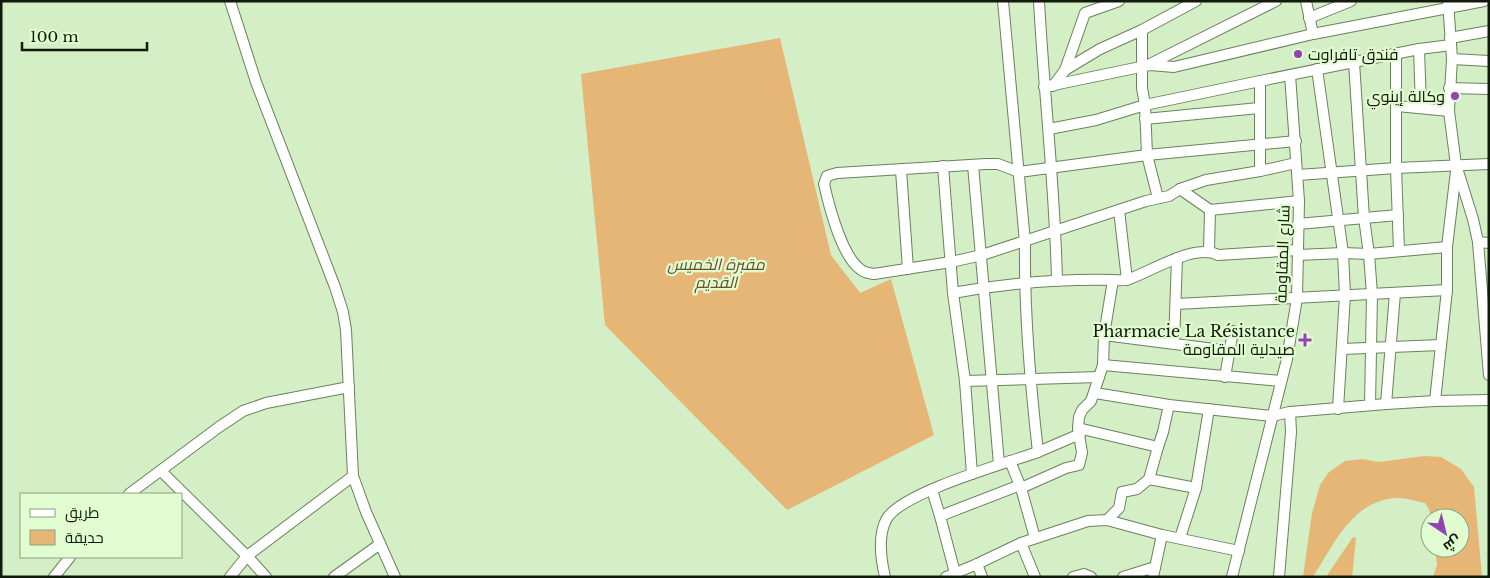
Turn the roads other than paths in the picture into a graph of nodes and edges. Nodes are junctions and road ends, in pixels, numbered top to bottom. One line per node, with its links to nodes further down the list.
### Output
1 (230, 1): 103 (street)
2 (1003, 1): 49 (street)
3 (1039, 1): 26 (street)
4 (1119, 1): 23 (street)
5 (1196, 1): 12 (street)
6 (1276, 1): 21 (street)
7 (1306, 1): 11 (street)
8 (1351, 1): 11 (street)
9 (1484, 1): 10 (street)
10 (1448, 5): 14 (street); 15 (street)
11 (1309, 18): 14 (street)
12 (1142, 30): 21 (street); 23 (street)
13 (1489, 31): 15 (street)
14 (1313, 34): 21 (street)
15 (1451, 41): 16 (street); 18 (street)
16 (1419, 49): 17 (street); 31 (street)
17 (1396, 53): 20 (street); 30 (street)
18 (1452, 59): 19 (street); 27 (street)
19 (1489, 61)
20 (1354, 62): 22 (street); 48 (street)
21 (1146, 66): 26 (street); 29 (street)
22 (1318, 69): 24 (street); 50 (street)
23 (1065, 70): 26 (street)
24 (1290, 75): 25 (street); 36 (street, شارع المقاومة)
25 (1260, 80): 29 (street); 32 (street)
26 (1048, 86): 35 (street)
27 (1449, 88): 28 (street); 33 (street)
28 (1489, 89)
29 (1145, 105): 34 (street); 35 (street)
30 (1397, 106): 31 (street); 45 (street)
31 (1421, 107): 33 (street)
32 (1259, 108): 34 (street); 37 (street)
33 (1449, 110): 42 (street)
34 (1145, 119): 38 (street)
35 (1049, 129): 44 (street)
36 (1296, 141): 37 (street); 39 (street, شارع المقاومة)
37 (1259, 144): 38 (street); 47 (street)
38 (1147, 155): 44 (street); 53 (street)
39 (1296, 163): 47 (street); 51 (street, شارع المقاومة)
40 (973, 164): 43 (street); 49 (street); 71 (street)
41 (1489, 164): 42 (street)
42 (1456, 165): 45 (street); 63 (street); 65 (street)
43 (943, 166): 46 (street); 73 (street)
44 (1050, 167): 49 (street); 61 (street)
45 (1396, 168): 48 (street); 57 (street)
46 (902, 170): 74 (street); 74 (street)
47 (1260, 171): 52 (street)
48 (1362, 171): 50 (street); 58 (street)
49 (1019, 172): 62 (street)
50 (1330, 174): 51 (street); 59 (street)
51 (1298, 176): 54 (street, شارع المقاومة)
52 (1180, 190): 53 (street); 56 (street)
53 (1158, 198): 55 (street)
54 (1299, 201): 56 (street); 60 (street, شارع المقاومة)
55 (1119, 210): 61 (street); 77 (street)
56 (1210, 210): 67 (street)
57 (1398, 215): 58 (street); 66 (street)
58 (1364, 218): 59 (street); 70 (street)
59 (1338, 220): 60 (street); 69 (street)
60 (1298, 224): 68 (street, شارع المقاومة)
61 (1056, 230): 62 (street); 75 (street)
62 (1025, 242): 71 (street); 78 (street)
63 (1478, 242): 64 (street); 96 (street)
64 (1489, 243)
65 (1447, 247): 66 (street); 80 (street)
66 (1398, 250): 70 (street)
67 (1209, 251): 68 (street); 72 (street)
68 (1298, 252): 69 (street); 85 (street, شارع المقاومة)
69 (1342, 252): 70 (street); 84 (street)
70 (1369, 254): 83 (street)
71 (982, 255): 73 (street); 79 (street)
72 (1177, 258): 77 (street); 86 (street)
73 (951, 262): 74 (street); 81 (street)
74 (908, 269)
75 (1057, 280): 76 (street); 78 (street)
76 (1113, 280): 77 (street); 88 (street)
77 (1127, 280)
78 (1024, 282): 79 (street); 99 (street)
79 (985, 287): 81 (street); 100 (street)
80 (1447, 290): 82 (street); 90 (street)
81 (954, 293): 102 (street)
82 (1395, 293): 83 (street); 91 (street)
83 (1372, 294): 84 (street); 92 (street)
84 (1345, 295): 85 (street); 93 (street)
85 (1297, 298): 86 (street); 101 (street, شارع المقاومة)
86 (1176, 304): 89 (street)
87 (1233, 330): 94 (street)
88 (1104, 335): 89 (street); 95 (street)
89 (1174, 343): 94 (street)
90 (1441, 345): 91 (street); 106 (street)
91 (1392, 347): 92 (street); 107 (street)
92 (1372, 348): 93 (street); 109 (street)
93 (1342, 349): 111 (street)
94 (1230, 351): 97 (street)
95 (1103, 365): 97 (street); 98 (street)
96 (1489, 375)
97 (1225, 377): 101 (street)
98 (1099, 378): 99 (street); 104 (street)
99 (1030, 379): 100 (street); 116 (street)
100 (992, 381): 102 (street); 118 (street)
101 (1281, 381): 113 (street, شارع المقاومة)
102 (966, 382): 120 (street)
103 (349, 387): 119 (street); 121 (street)
104 (1095, 394): 108 (street); 114 (street)
105 (1489, 400): 106 (street)
106 (1435, 401): 107 (street)
107 (1386, 404): 109 (street)
108 (1169, 405): 110 (street); 115 (street)
109 (1370, 405): 111 (street)
110 (1209, 409): 113 (street); 124 (street)
111 (1338, 409): 112 (street)
112 (1290, 412): 113 (street); 152 (street)
113 (1272, 416): 134 (street, شارع المقاومة)
114 (1079, 431): 115 (street); 116 (street); 123 (street)
115 (1158, 447): 122 (street)
116 (1038, 452): 117 (street)
117 (1010, 461): 118 (street); 123 (street)
118 (999, 464): 120 (street)
119 (161, 470): 126 (street); 135 (street)
120 (972, 474): 125 (street)
121 (353, 476): 133 (street); 135 (street)
122 (1149, 479): 124 (street); 128 (street)
123 (1020, 487): 127 (street); 130 (street)
124 (1196, 488): 131 (street)
125 (932, 490): 127 (street); 145 (street)
126 (130, 493)
127 (940, 516): 139 (street)
128 (1107, 520): 129 (street); 130 (street)
129 (1162, 535): 131 (street); 138 (street)
130 (1035, 538): 132 (street)
131 (1180, 538): 134 (street)
132 (1021, 543): 137 (street); 147 (street)
133 (380, 544): 143 (street); 144 (street)
134 (1239, 551): 151 (street, شارع المقاومة)
135 (247, 556): 141 (street); 142 (street)
136 (69, 558): 140 (street)
137 (977, 564): 139 (street); 146 (street)
138 (1154, 572): 150 (street)
139 (951, 575)
140 (54, 577)
141 (230, 577)
142 (266, 577)
143 (334, 577)
144 (395, 577)
145 (885, 577)
146 (982, 577)
147 (1035, 577)
148 (1073, 577): 149 (street)
149 (1091, 577)
150 (1122, 577)
151 (1232, 577)
152 (1279, 577)

